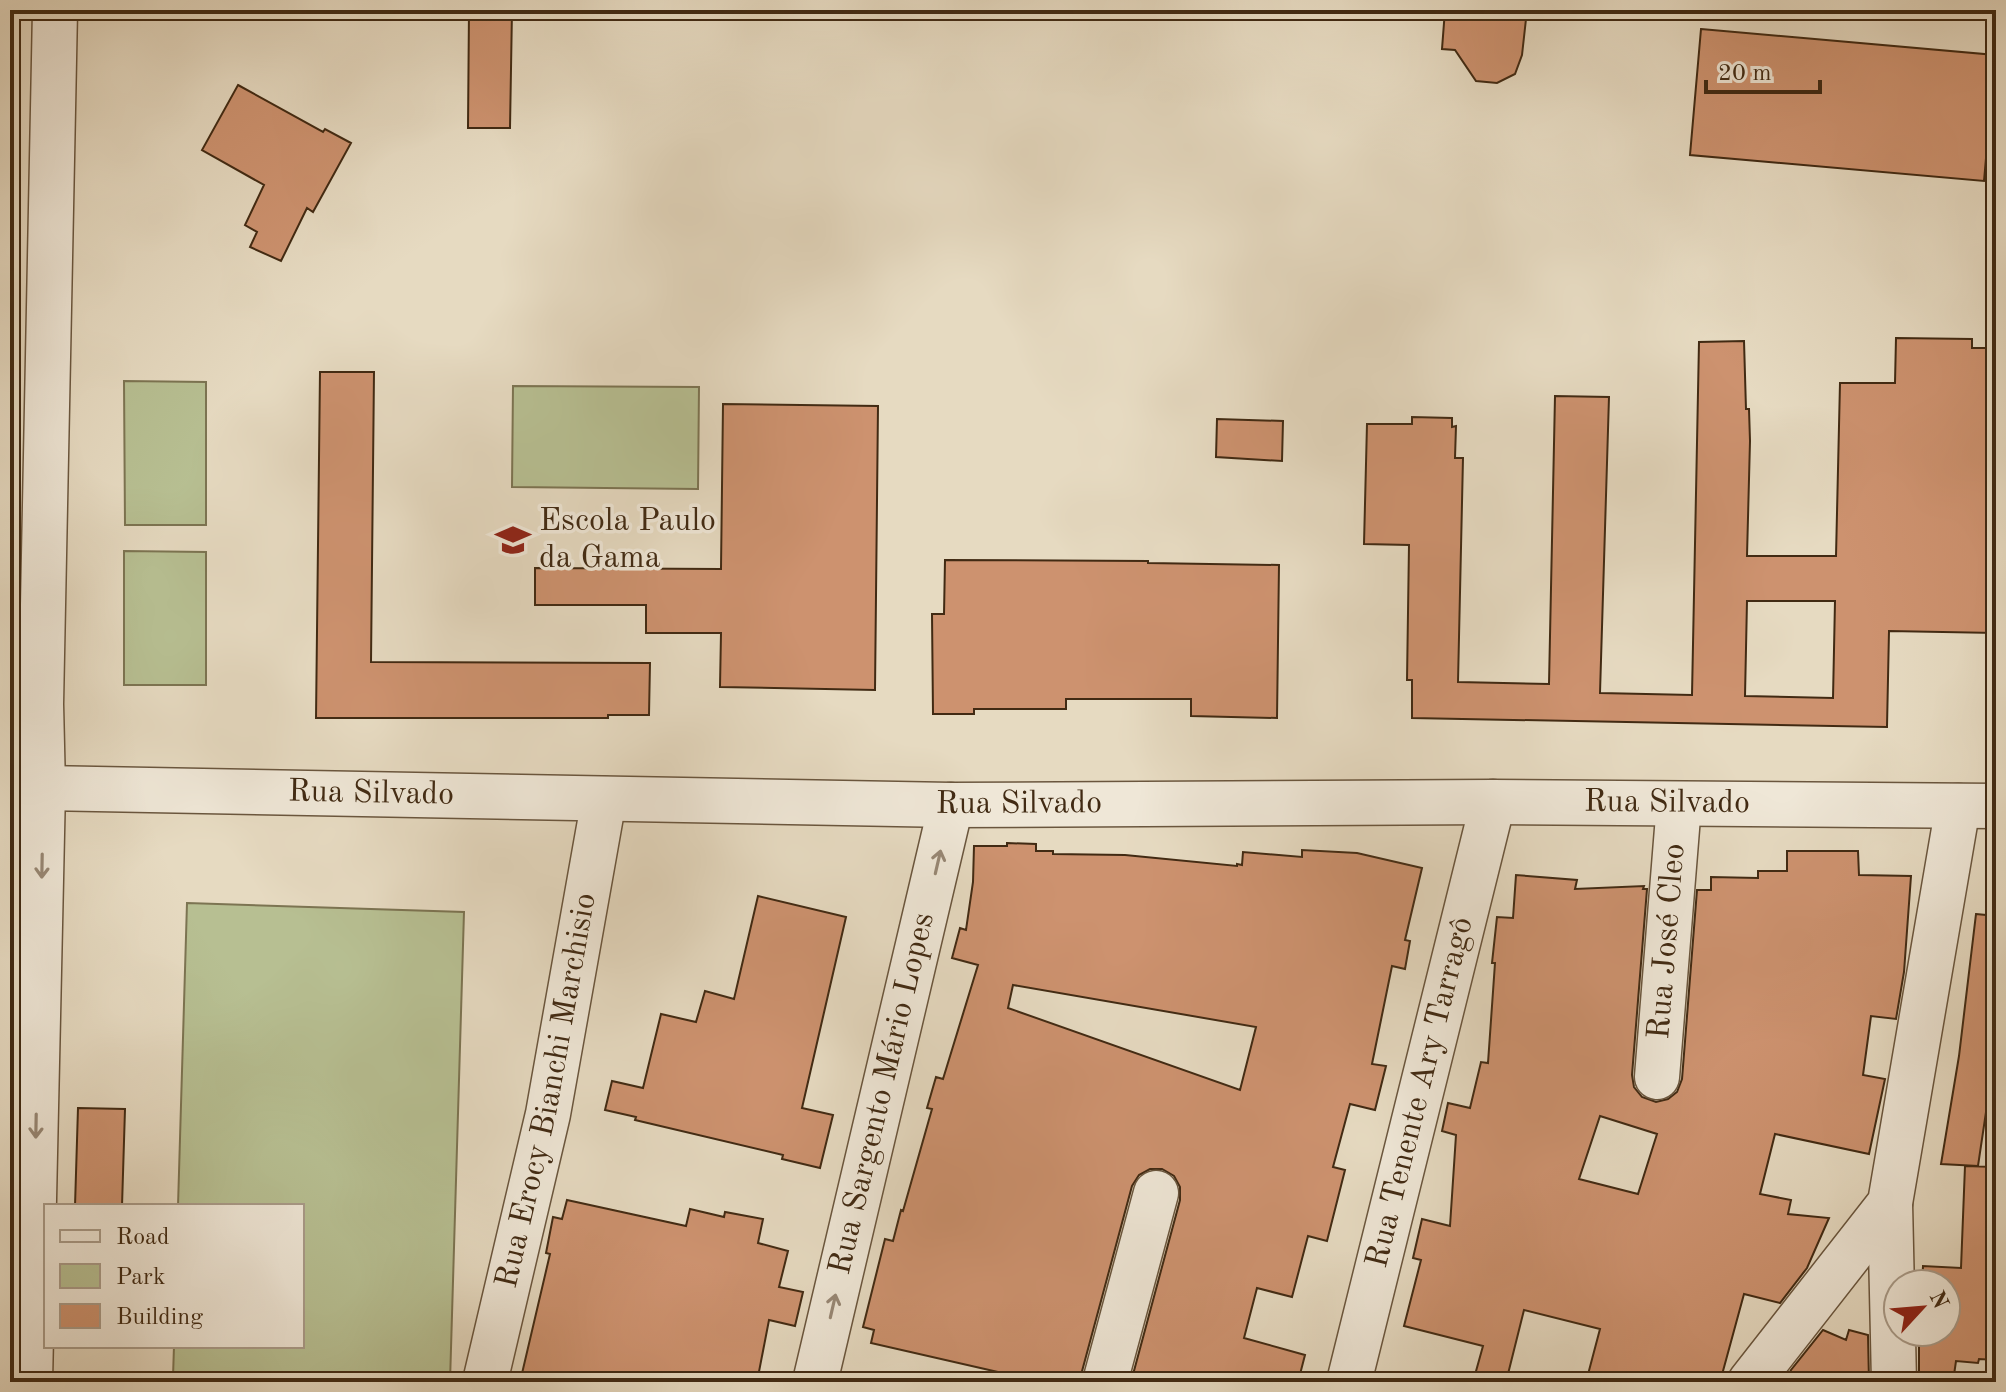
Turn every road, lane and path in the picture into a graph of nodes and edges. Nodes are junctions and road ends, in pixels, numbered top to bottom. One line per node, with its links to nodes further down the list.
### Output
1 (55, 10): 2 (street)
2 (26, 724): 3 (street)
3 (43, 788): 4 (street, Rua Silvado); 12 (street, one-way to 12)
4 (604, 799): 7 (street, Rua Silvado); 13 (street, Rua Erocy Bianchi Marchisio)
5 (1493, 802): 6 (street, Rua Silvado); 7 (street, Rua Silvado); 16 (street, Rua Tenente Ary Tarragô)
6 (1679, 804): 8 (street, Rua Silvado); 9 (street, Rua José Cleo)
7 (951, 805): 14 (street, Rua Sargento Mário Lopes, one-way to 7)
8 (1977, 806): 11 (street)
9 (1657, 1077)
10 (1156, 1193): 15 (street)
11 (1890, 1203): 17 (street); 18 (street)
12 (30, 1382)
13 (485, 1382)
14 (815, 1382)
15 (1105, 1382)
16 (1349, 1382)
17 (1750, 1382)
18 (1894, 1382)

